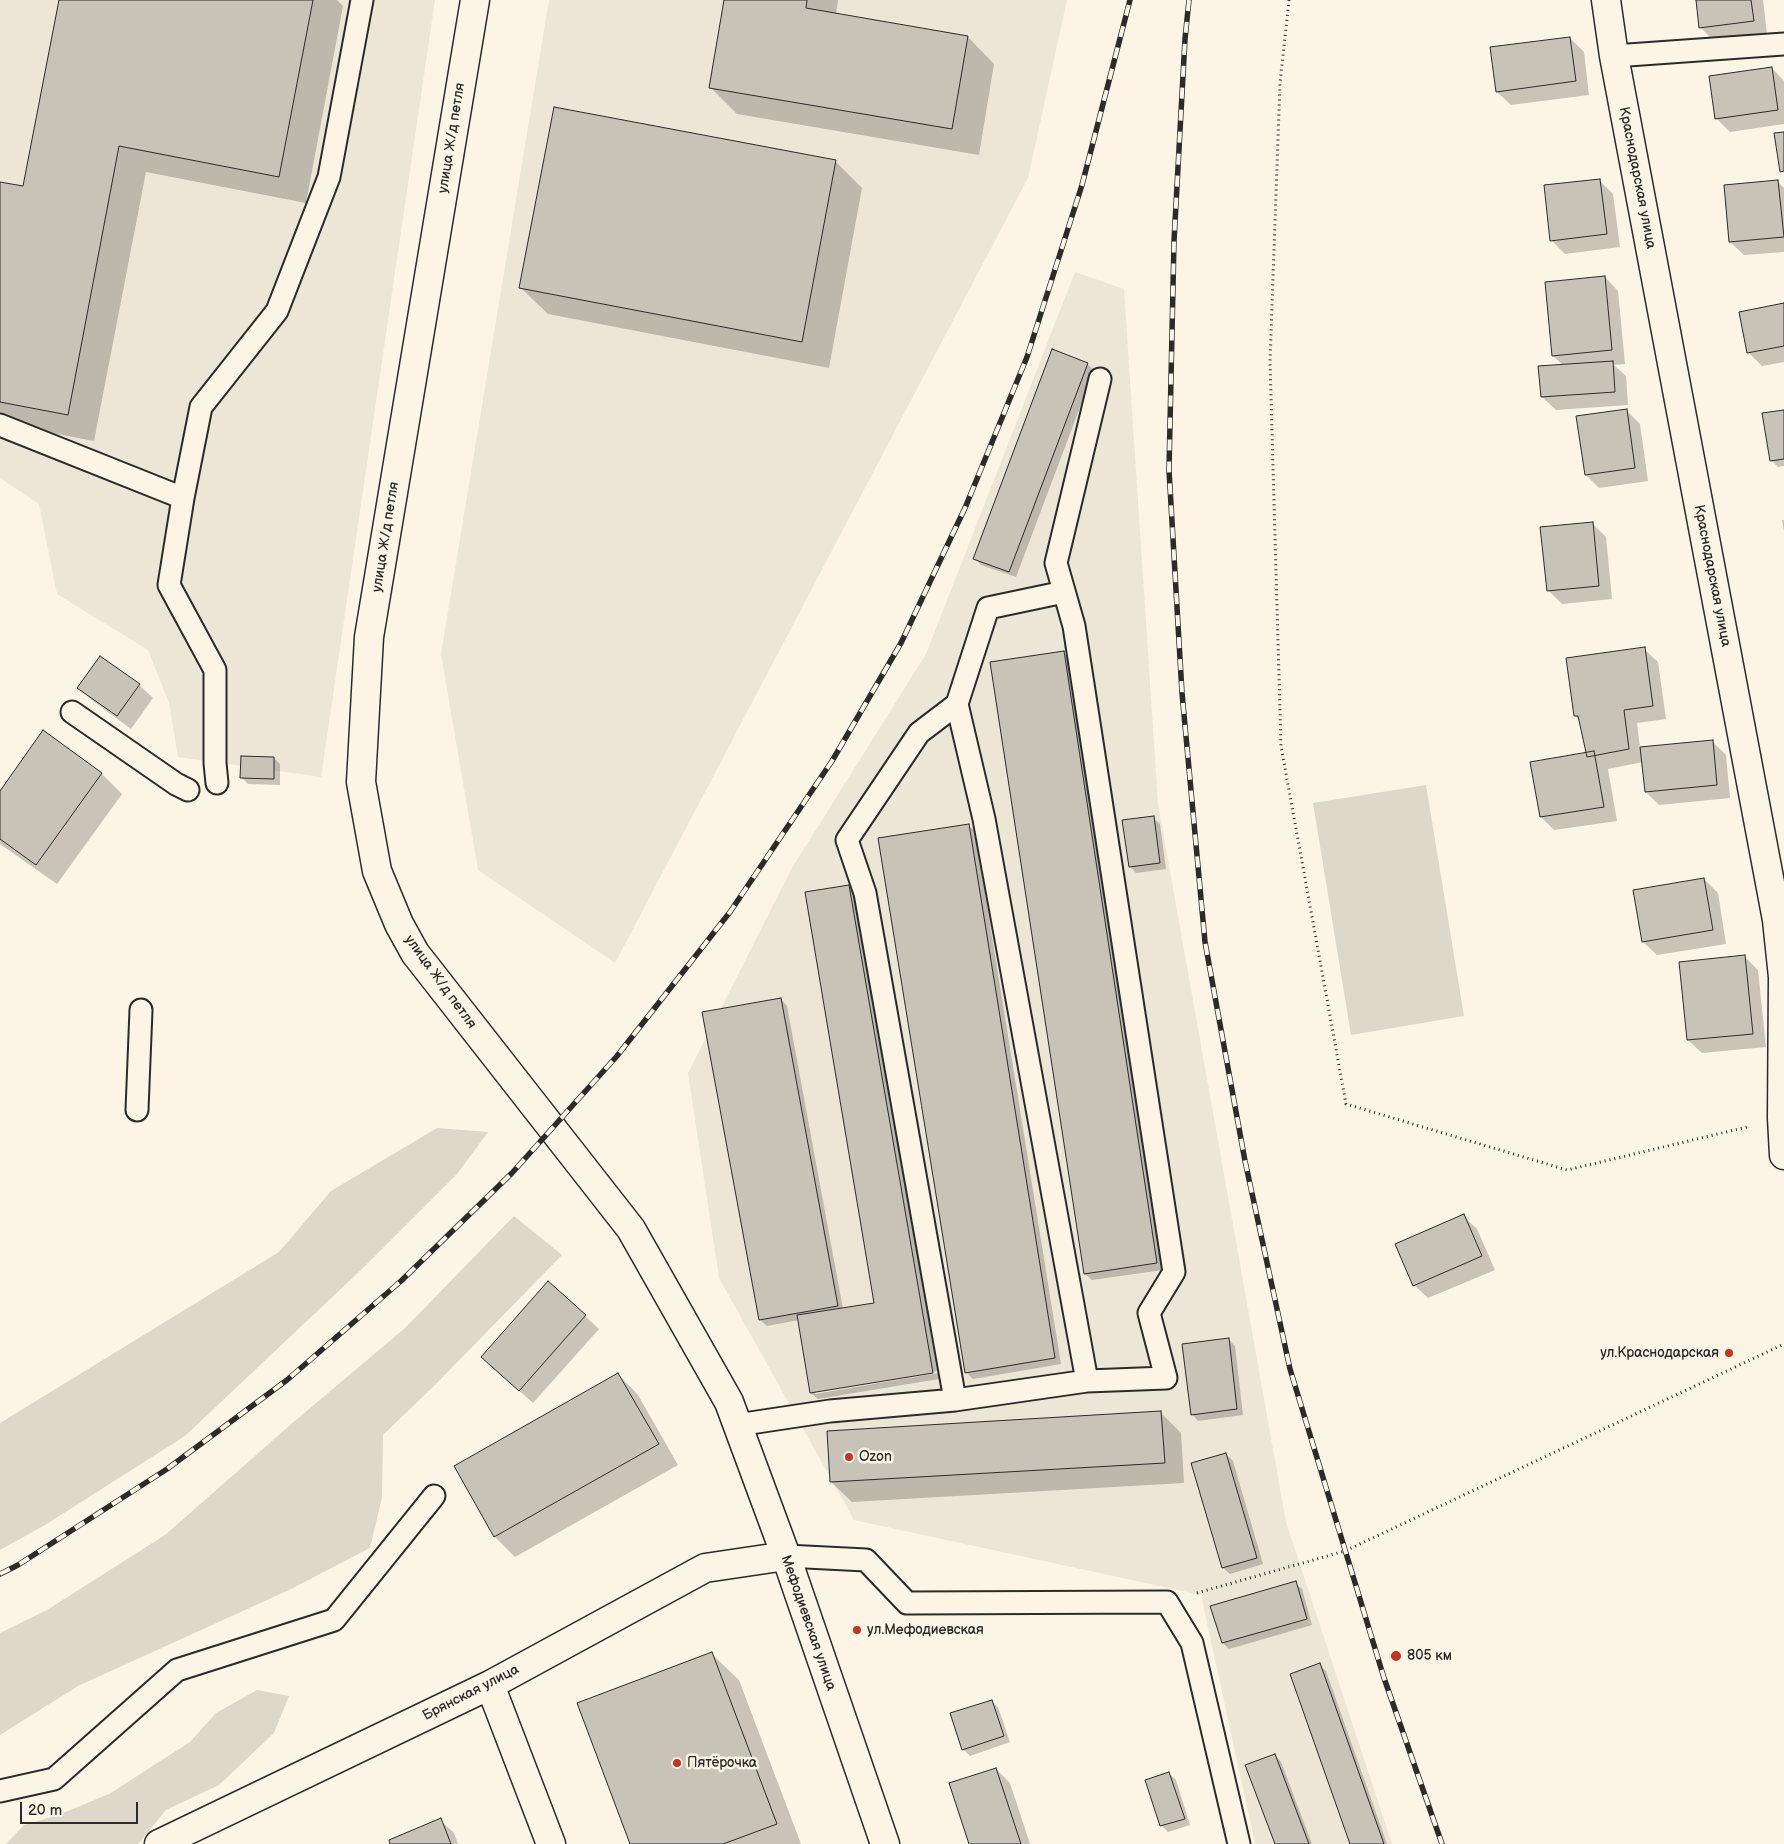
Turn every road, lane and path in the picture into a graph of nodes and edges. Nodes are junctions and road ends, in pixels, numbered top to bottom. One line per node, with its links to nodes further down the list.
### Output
1 (362, 0): 9 (lane)
2 (475, 0): 22 (street, улица Ж/д петля)
3 (1289, 0): 17 (path)
4 (1606, 0): 6 (street, Краснодарская улица)
5 (1784, 44): 6 (lane)
6 (1614, 56): 17 (street, Краснодарская улица)
7 (1100, 379): 10 (lane)
8 (0, 425): 9 (lane)
9 (183, 498): 13 (lane)
10 (1064, 592): 11 (lane); 20 (lane)
11 (957, 704): 20 (lane); 21 (lane)
12 (72, 712): 14 (lane)
13 (217, 783)
14 (188, 790)
15 (142, 1010): 16 (lane)
16 (137, 1110)
17 (1782, 1118): 18 (street, Краснодарская улица)
18 (1784, 1155)
19 (1784, 1344): 25 (path)
20 (1087, 1381): 21 (lane)
21 (955, 1400): 22 (lane)
22 (733, 1414): 24 (street, Мефодиевская улица)
23 (434, 1496): 27 (lane)
24 (786, 1556): 25 (lane); 26 (street, Брянская улица); 30 (street, Мефодиевская улица)
25 (1168, 1602): 31 (lane)
26 (490, 1685): 28 (street, Брянская улица); 29 (street)
27 (0, 1791)
28 (159, 1844)
29 (551, 1844)
30 (885, 1844)
31 (1239, 1844)

